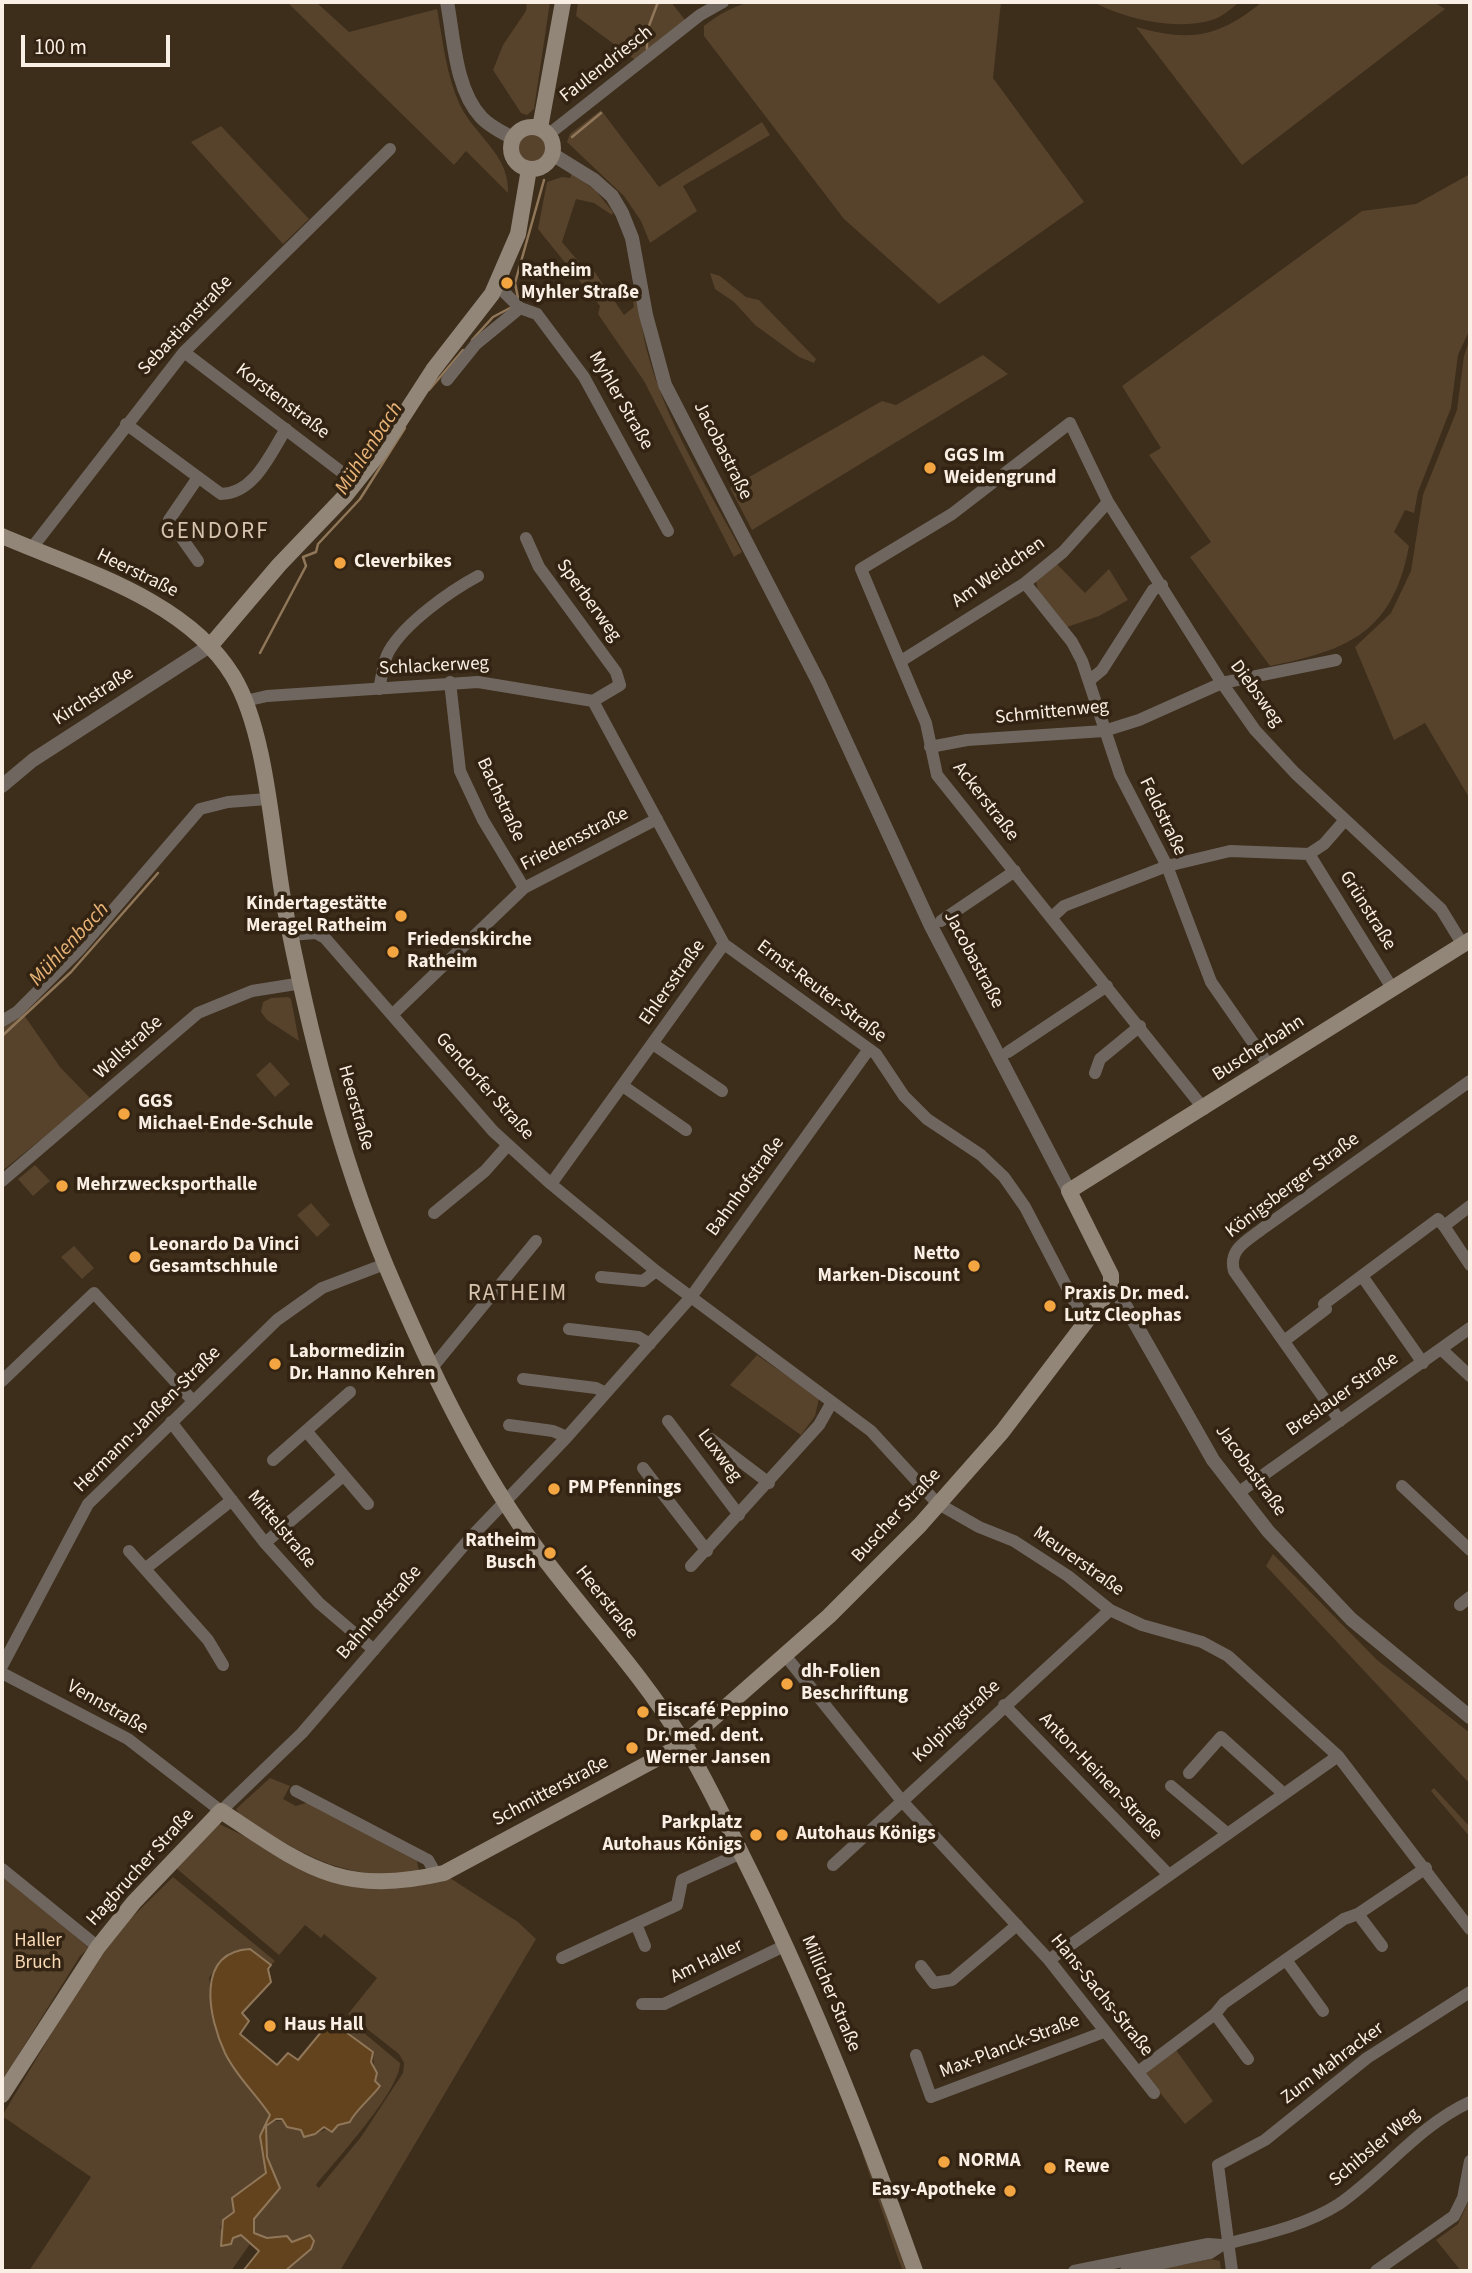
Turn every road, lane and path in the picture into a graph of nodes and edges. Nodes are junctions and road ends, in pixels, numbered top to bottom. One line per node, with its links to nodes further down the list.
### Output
1 (447, 2): 5 (street)
2 (563, 2): 4 (main road)
3 (723, 2): 4 (street, Faulendriesch)
4 (544, 131): 5 (main road); 7 (main road)
5 (513, 138): 8 (main road)
6 (390, 149): 11 (street, Sebastianstraße)
7 (552, 154): 8 (main road); 70 (street, Jacobastraße)
8 (529, 169): 9 (main road)
9 (497, 285): 10 (street, Myhler Straße); 16 (main road)
10 (520, 308): 12 (street); 18 (street, Myhler Straße)
11 (184, 352): 13 (street, Sebastianstraße); 14 (street, Korstenstraße)
12 (447, 380)
13 (126, 424): 15 (street); 21 (street, Sebastianstraße)
14 (286, 429): 15 (street); 16 (street, Korstenstraße)
15 (197, 479): 22 (street)
16 (356, 483): 27 (main road)
17 (1108, 502): 23 (street, Diebsweg); 25 (street, Am Weidchen); 26 (street, Diebsweg)
18 (668, 530)
19 (2, 536): 21 (main road, Heerstraße)
20 (526, 538): 35 (street, Sperberweg)
21 (32, 549): 27 (main road, Heerstraße)
22 (198, 561)
23 (861, 569): 29 (street, Ackerstraße)
24 (478, 576): 33 (street)
25 (1025, 583): 29 (street, Am Weidchen); 30 (street, Feldstraße)
26 (1162, 585): 30 (street); 32 (street, Diebsweg)
27 (211, 645): 34 (main road, Heerstraße); 38 (street, Kirchstraße)
28 (1336, 660): 32 (street, Schmittenweg)
29 (901, 661): 37 (street, Ackerstraße)
30 (1090, 680): 36 (street, Feldstraße)
31 (450, 682): 33 (street, Schlackerweg); 35 (street, Schlackerweg); 45 (street, Bachstraße)
32 (1222, 683): 36 (street, Schmittenweg); 41 (street, Diebsweg)
33 (379, 689): 34 (street, Schlackerweg)
34 (245, 701): 39 (main road, Heerstraße)
35 (593, 701): 40 (street, Ernst-Reuter-Straße)
36 (1104, 731): 37 (street, Schmittenweg); 43 (street, Feldstraße)
37 (930, 747): 44 (street, Ackerstraße)
38 (2, 786)
39 (267, 799): 48 (main road, Heerstraße); 55 (street)
40 (657, 819): 45 (street, Friedensstraße); 50 (street, Ernst-Reuter-Straße)
41 (1345, 820): 42 (street); 49 (street, Diebsweg)
42 (1309, 854): 43 (street); 53 (street, Grünstraße)
43 (1167, 866): 46 (street); 60 (street, Feldstraße)
44 (1015, 872): 46 (street, Ackerstraße); 47 (street)
45 (524, 888): 54 (street, Friedensstraße)
46 (1051, 918): 52 (street, Ackerstraße)
47 (941, 921)
48 (290, 935): 51 (main road, Heerstraße); 54 (street, Gendorfer Straße)
49 (1467, 942): 53 (main road, Buscherbahn)
50 (724, 944): 57 (street, Ehlersstraße); 58 (street, Ernst-Reuter-Straße)
51 (302, 983): 68 (street, Wallstraße); 75 (main road, Heerstraße)
52 (1107, 986): 56 (street, Ackerstraße); 59 (street)
53 (1392, 988): 60 (main road, Buscherbahn)
54 (393, 1014): 67 (street, Gendorfer Straße)
55 (2, 1021)
56 (1140, 1026): 61 (street); 65 (street, Ackerstraße)
57 (653, 1044): 63 (street, Ehlersstraße); 64 (street, Ehlersstraße)
58 (869, 1049): 81 (street, Bahnhofstraße); 82 (street, Ernst-Reuter-Straße)
59 (1008, 1052)
60 (1270, 1067): 65 (main road, Buscherbahn)
61 (1095, 1073)
62 (1470, 1081): 85 (street, Königsberger Straße)
63 (623, 1086): 66 (street); 69 (street, Ehlersstraße)
64 (722, 1091)
65 (1204, 1109): 70 (main road, Buscherbahn)
66 (686, 1130)
67 (508, 1145): 69 (street, Gendorfer Straße); 72 (street)
68 (2, 1181)
69 (551, 1185): 77 (street, Gendorfer Straße)
70 (1069, 1191): 80 (main road, Jacobastraße)
71 (1470, 1206): 73 (street)
72 (435, 1213)
73 (1444, 1226): 76 (street); 78 (street)
74 (536, 1241): 89 (street)
75 (385, 1264): 89 (main road, Heerstraße); 95 (street, Hermann-Janßen-Straße)
76 (1470, 1265)
77 (656, 1271): 79 (street); 81 (street, Gendorfer Straße)
78 (1362, 1276): 85 (street); 88 (street)
79 (601, 1277)
80 (1111, 1288): 82 (main road, Buscher Straße); 109 (street, Jacobastraße)
81 (691, 1297): 86 (street, Bahnhofstraße); 96 (street, Meurerstraße)
82 (1086, 1319): 112 (main road, Buscher Straße)
83 (1470, 1328): 87 (street, Breslauer Straße)
84 (569, 1329): 86 (street)
85 (1284, 1341): 98 (street, Königsberger Straße)
86 (650, 1345): 94 (street, Bahnhofstraße)
87 (1441, 1349): 88 (street, Breslauer Straße); 90 (street)
88 (1423, 1363): 98 (street, Breslauer Straße)
89 (432, 1369): 111 (main road, Heerstraße)
90 (1470, 1376)
91 (523, 1379): 94 (street)
92 (2, 1381): 95 (street)
93 (350, 1392): 101 (street)
94 (606, 1393): 102 (street, Bahnhofstraße)
95 (193, 1401): 99 (street, Hermann-Janßen-Straße)
96 (832, 1402): 107 (street, Luxweg); 112 (street, Meurerstraße)
97 (668, 1420): 114 (street, Luxweg)
98 (1340, 1421): 109 (street, Breslauer Straße)
99 (171, 1422): 110 (street, Mittelstraße); 125 (street, Hermann-Janßen-Straße)
100 (509, 1424): 102 (street)
101 (307, 1432): 104 (street); 106 (street)
102 (566, 1437): 111 (street, Bahnhofstraße)
103 (712, 1439): 107 (street, Luxweg)
104 (273, 1460)
105 (643, 1468): 118 (street)
106 (343, 1476): 113 (street); 115 (street)
107 (769, 1483): 114 (street, Luxweg)
108 (1402, 1486): 116 (street)
109 (1238, 1493): 128 (street, Jacobastraße)
110 (232, 1500): 115 (street, Mittelstraße); 120 (street)
111 (505, 1502): 122 (street, Bahnhofstraße); 129 (main road, Heerstraße)
112 (937, 1503): 121 (street, Meurerstraße); 123 (main road, Buscher Straße)
113 (368, 1504)
114 (739, 1515): 118 (street, Luxweg)
115 (265, 1543): 122 (street, Mittelstraße)
116 (1470, 1550)
117 (129, 1551): 120 (street)
118 (707, 1551): 119 (street, Luxweg)
119 (691, 1566)
120 (146, 1568): 124 (street)
121 (1110, 1610): 127 (street, Kolpingstraße); 130 (street, Meurerstraße)
122 (374, 1650): 136 (street, Bahnhofstraße)
123 (784, 1654): 129 (main road, Buscher Straße); 135 (street, Hans-Sachs-Straße)
124 (223, 1665)
125 (2, 1666)
126 (2, 1673): 136 (street, Vennstraße)
127 (1004, 1705): 135 (street, Kolpingstraße); 143 (street, Anton-Heinen-Straße)
128 (1470, 1717)
129 (684, 1744): 138 (main road, Millicher Straße); 142 (main road, Schmitterstraße)
130 (1338, 1756): 134 (street); 141 (street, Meurerstraße)
131 (1189, 1773): 134 (street)
132 (1171, 1786): 137 (street)
133 (296, 1791): 142 (street)
134 (1284, 1794): 137 (street)
135 (902, 1801): 139 (street, Kolpingstraße); 146 (street, Hans-Sachs-Straße)
136 (221, 1811): 142 (main road, Schmitterstraße); 151 (main road, Hagbrucher Straße)
137 (1228, 1834): 143 (street)
138 (741, 1853): 145 (street); 148 (main road, Millicher Straße)
139 (833, 1864)
140 (2, 1868): 151 (street)
141 (1426, 1868): 144 (street); 147 (street)
142 (436, 1874)
143 (1169, 1875): 153 (street)
144 (1358, 1914): 150 (street); 154 (street)
145 (636, 1924): 149 (street); 152 (street)
146 (1017, 1925): 153 (street, Hans-Sachs-Straße); 155 (street)
147 (1470, 1929)
148 (786, 1945): 157 (street, Am Haller); 169 (main road, Millicher Straße)
149 (645, 1946)
150 (1382, 1946)
151 (98, 1947): 165 (main road, Hagbrucher Straße)
152 (562, 1958)
153 (1049, 1960): 160 (street, Hans-Sachs-Straße)
154 (1286, 1961): 158 (street); 159 (street)
155 (921, 1966)
156 (1470, 1992): 168 (street, Zum Mahracker)
157 (642, 2004)
158 (1323, 2011)
159 (1215, 2014): 162 (street); 163 (street)
160 (1104, 2032): 161 (street, Max-Planck-Straße); 163 (street, Hans-Sachs-Straße)
161 (916, 2055)
162 (1248, 2059)
163 (1138, 2072): 164 (street, Hans-Sachs-Straße)
164 (1154, 2093)
165 (2, 2095)
166 (1470, 2102): 168 (street, Schibsler Weg)
167 (1470, 2161): 173 (street)
168 (1226, 2244): 170 (street, Schibsler Weg); 171 (street, Schibsler Weg); 172 (street)
169 (915, 2271)
170 (1074, 2271)
171 (1126, 2271)
172 (1232, 2271)
173 (1376, 2271)

